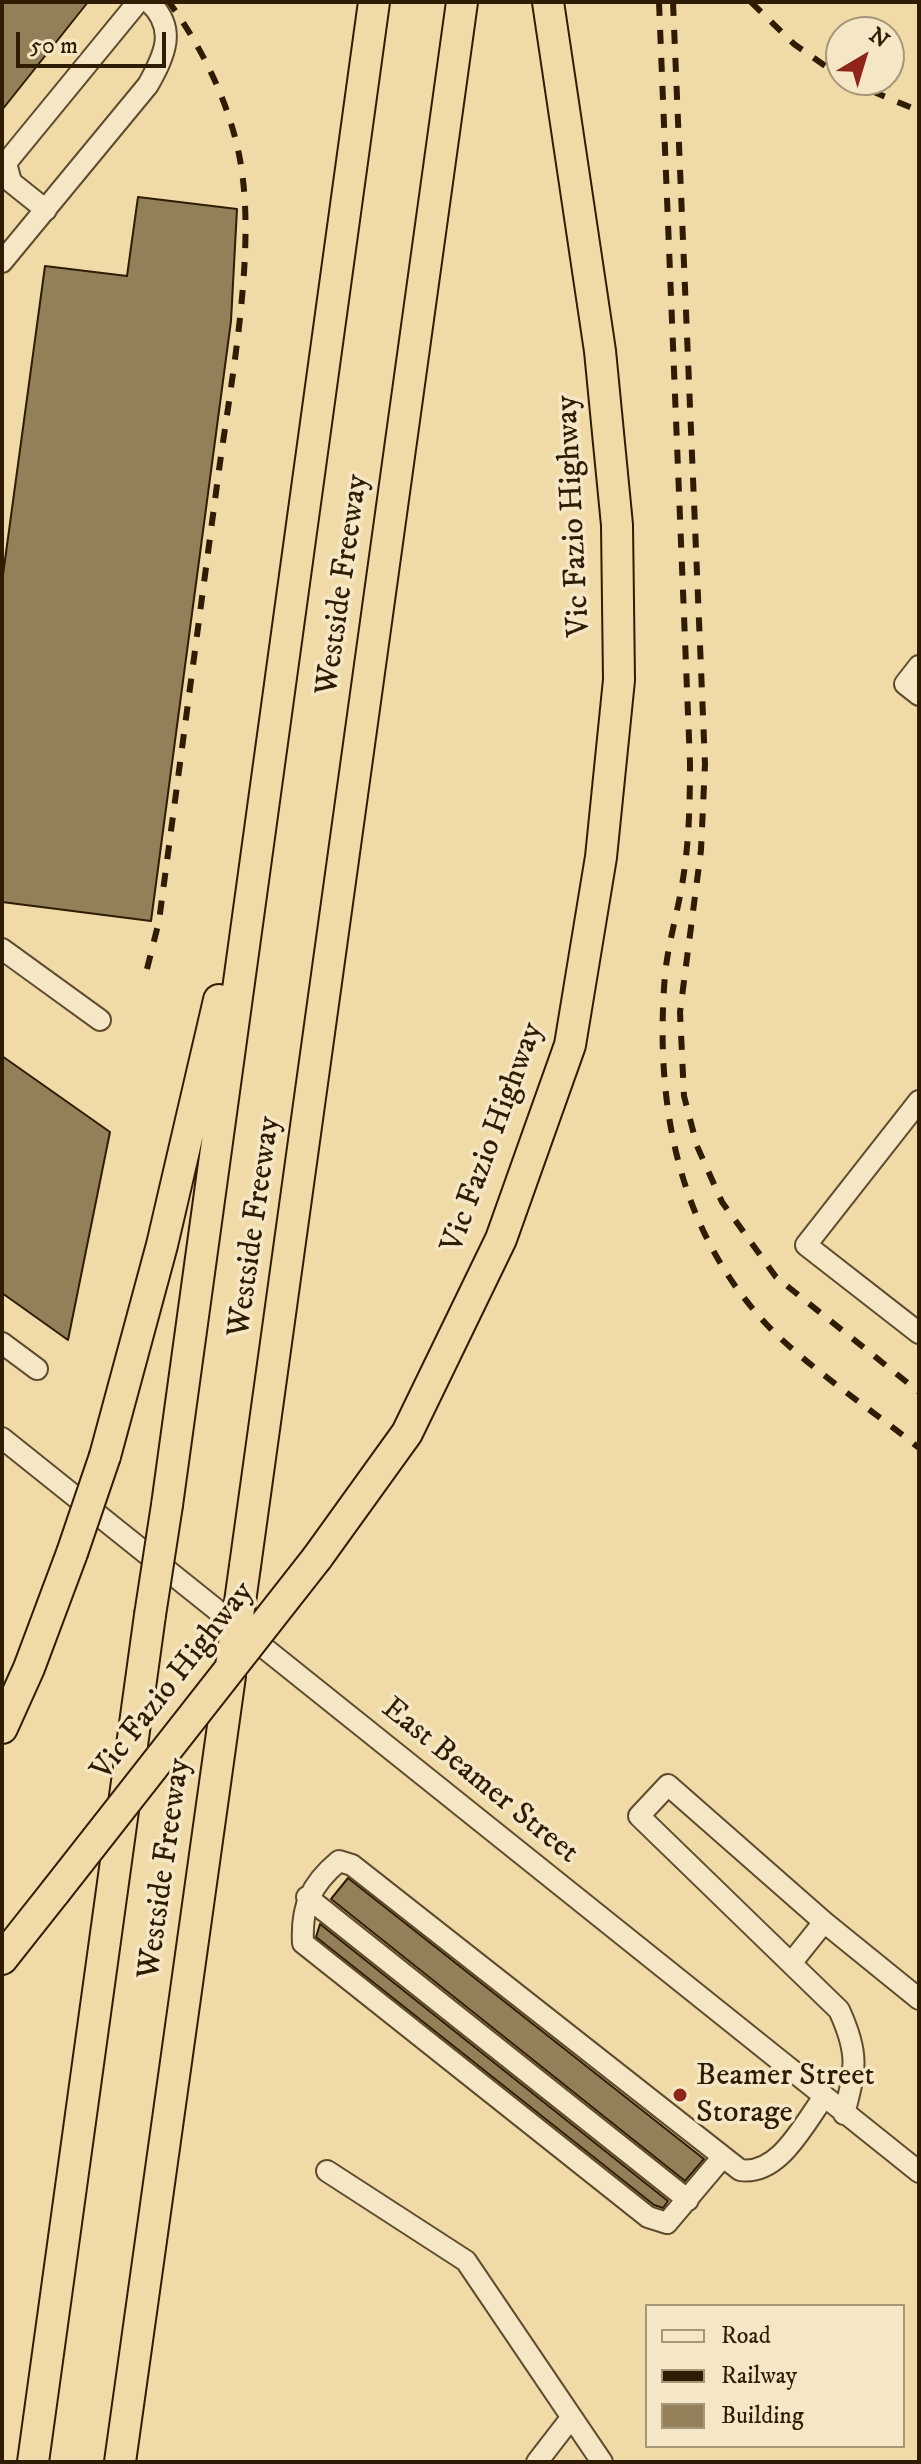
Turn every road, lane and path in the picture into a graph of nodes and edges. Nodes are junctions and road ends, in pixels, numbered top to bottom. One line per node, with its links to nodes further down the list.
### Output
1 (138, 2): 6 (street)
2 (149, 2): 6 (street)
3 (374, 2): 10 (highway, Westside Freeway)
4 (462, 2): 32 (highway, Westside Freeway, bridge)
5 (548, 2): 21 (highway, Vic Fazio Highway, bridge)
6 (46, 210): 7 (street)
7 (2, 262)
8 (919, 666): 9 (street)
9 (919, 695)
10 (255, 863): 18 (highway, bridge); 31 (highway, Westside Freeway, bridge)
11 (2, 949): 12 (street)
12 (100, 1020)
13 (919, 1101): 14 (street)
14 (919, 1333)
15 (2, 1343): 16 (street)
16 (37, 1369)
17 (2, 1438): 24 (street, East Beamer Street)
18 (2, 1728)
19 (307, 1897): 26 (street); 29 (street); 29 (street)
20 (824, 1922): 22 (street); 22 (street); 23 (street)
21 (2, 1959)
22 (792, 1962): 25 (street)
23 (919, 1999)
24 (824, 2097): 25 (street, East Beamer Street); 26 (street)
25 (844, 2114): 28 (street, East Beamer Street)
26 (721, 2159): 29 (street)
27 (327, 2171): 30 (street)
28 (919, 2172)
29 (688, 2200)
30 (571, 2418): 33 (street); 34 (street)
31 (33, 2462)
32 (120, 2462)
33 (537, 2462)
34 (602, 2462)

